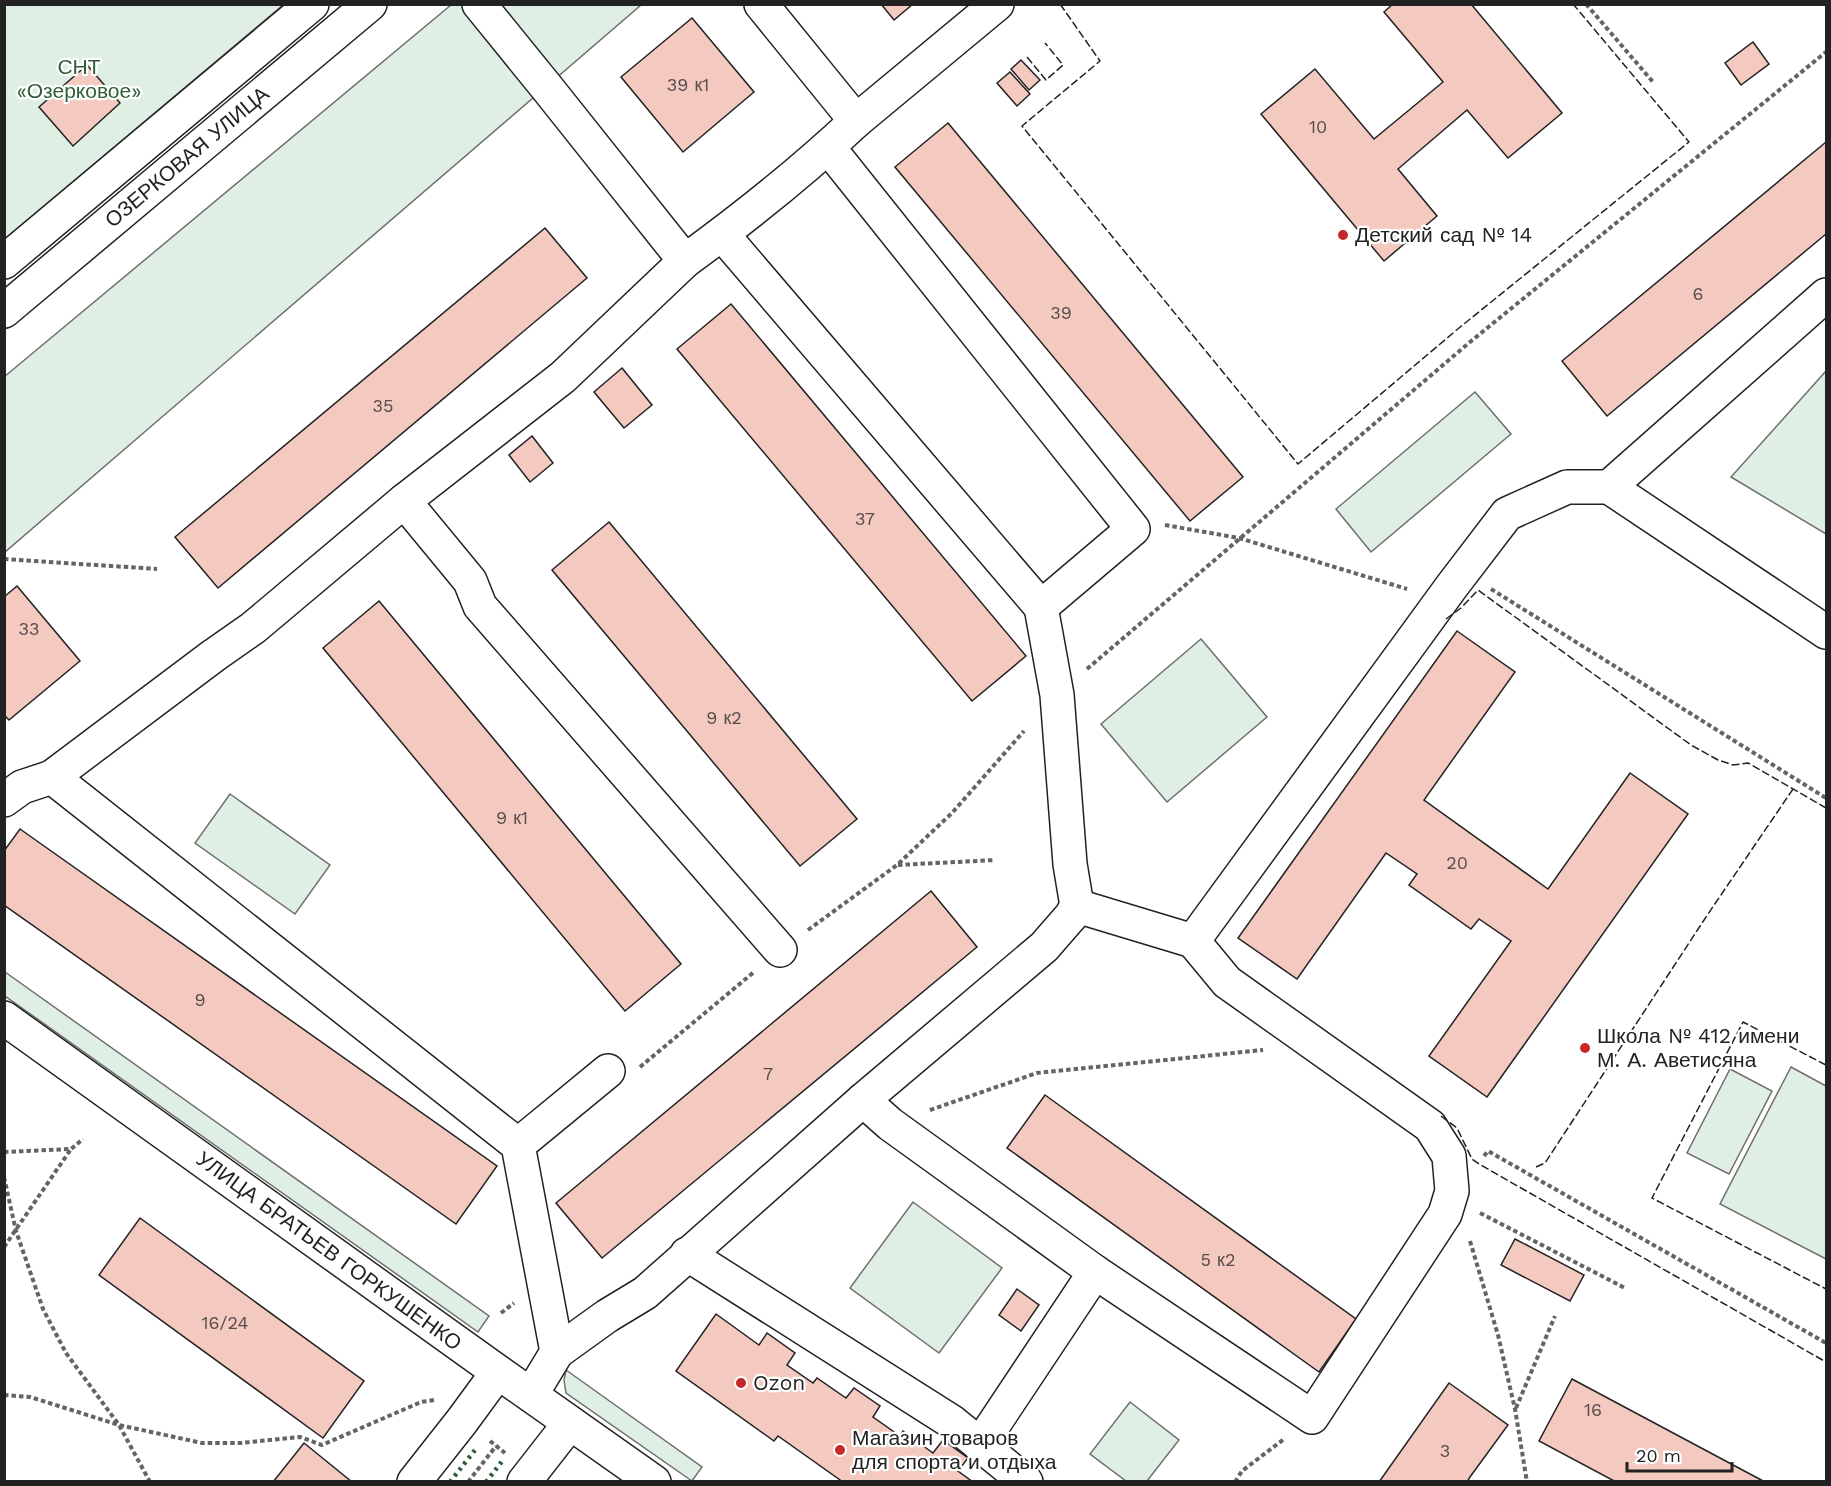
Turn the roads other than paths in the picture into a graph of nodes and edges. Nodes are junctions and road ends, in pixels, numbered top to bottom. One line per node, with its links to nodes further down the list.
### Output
1 (312, 4): 10 (street, ОЗЕРКОВАЯ УЛИЦА)
2 (370, 4): 12 (street, ОЗЕРКОВАЯ УЛИЦА)
3 (479, 4): 9 (street)
4 (761, 4): 6 (street)
5 (997, 4): 6 (street)
6 (855, 121): 7 (street)
7 (828, 147): 8 (street); 15 (street)
8 (722, 234): 9 (street); 15 (street)
9 (685, 261): 14 (street)
10 (4, 262)
11 (1827, 295): 13 (street)
12 (4, 311)
13 (1609, 487): 16 (street); 20 (street)
14 (404, 501): 17 (street); 21 (street)
15 (1041, 607): 19 (street)
16 (1827, 632)
17 (52, 777): 18 (street); 25 (street)
18 (4, 800)
19 (1077, 906): 20 (street); 24 (street)
20 (1193, 941): 27 (street)
21 (780, 950)
22 (4, 1018): 29 (street, УЛИЦА БРАТЬЕВ ГОРКУШЕНКО)
23 (608, 1071): 25 (street)
24 (863, 1100): 26 (street); 27 (street)
25 (518, 1145): 28 (street)
26 (687, 1254): 28 (street); 32 (street)
27 (1095, 1272): 32 (street)
28 (557, 1352): 30 (street)
29 (498, 1372): 30 (street, УЛИЦА БРАТЬЕВ ГОРКУШЕНКО); 34 (street)
30 (531, 1395): 31 (street, УЛИЦА БРАТЬЕВ ГОРКУШЕНКО)
31 (570, 1423): 33 (street); 35 (street, УЛИЦА БРАТЬЕВ ГОРКУШЕНКО)
32 (980, 1445): 36 (street)
33 (518, 1470)
34 (414, 1482)
35 (654, 1482)
36 (1026, 1482)

